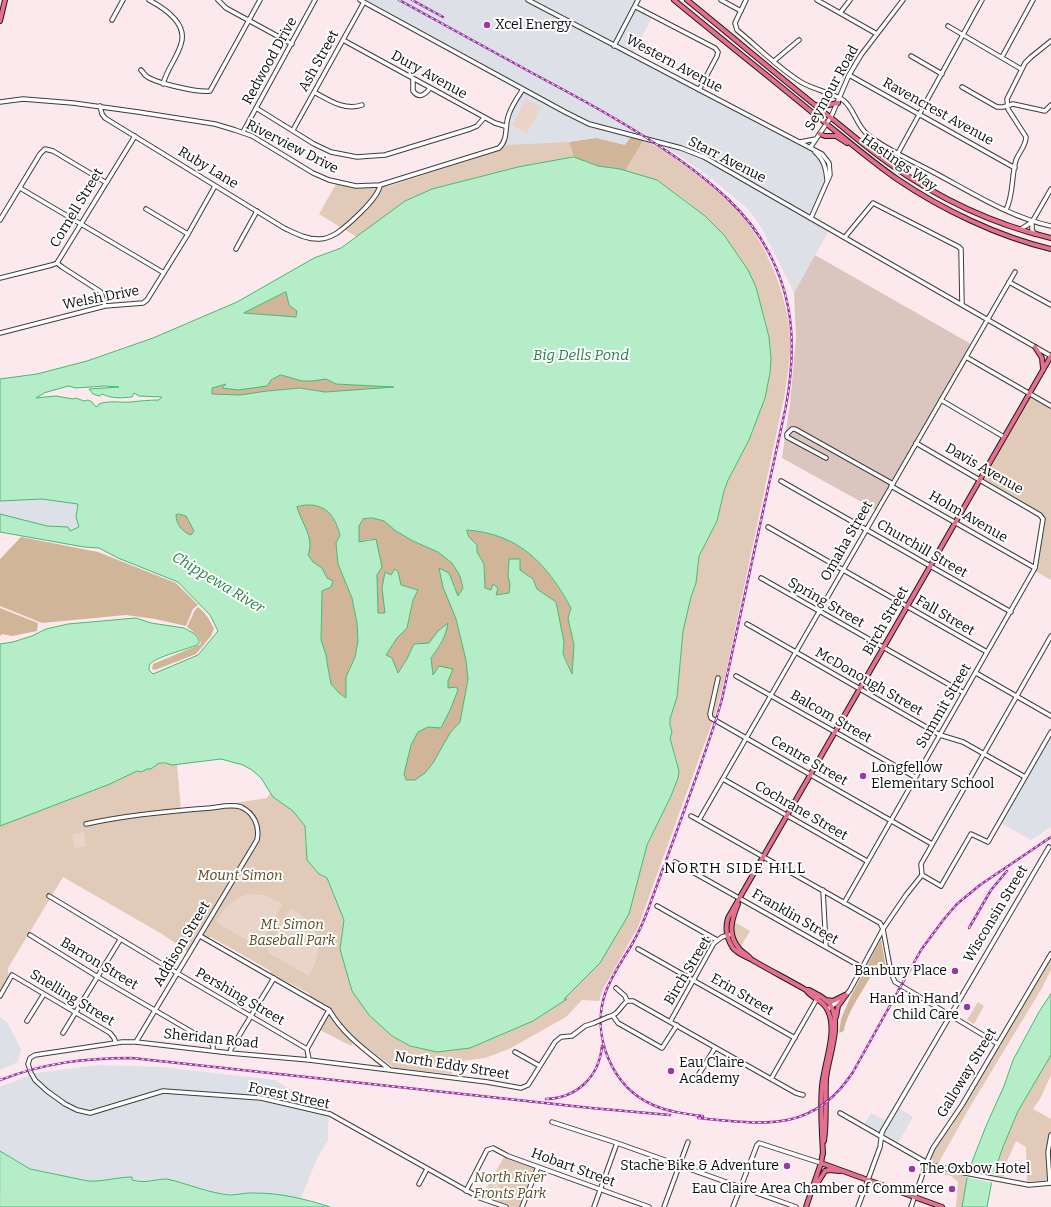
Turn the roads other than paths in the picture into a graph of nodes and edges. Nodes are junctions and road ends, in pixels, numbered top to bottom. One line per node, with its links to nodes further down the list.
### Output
1 (5, 0): 26 (main road)
2 (123, 0): 24 (street)
3 (149, 0): 43 (street)
4 (218, 0): 25 (street)
5 (260, 0): 25 (street)
6 (315, 0): 33 (street, Redwood Drive)
7 (360, 0): 20 (street, Starr Avenue)
8 (528, 0): 19 (street, Western Avenue)
9 (638, 0): 21 (street)
10 (674, 0): 61 (main road, Hastings Way)
11 (687, 0): 51 (main road, Hastings Way)
12 (721, 0): 22 (street)
13 (746, 0): 22 (street)
14 (817, 0): 23 (street)
15 (850, 0): 23 (street)
16 (903, 0): 28 (street, Seymour Road)
17 (982, 0): 29 (street)
18 (1033, 0): 36 (street)
19 (533, 1): 34 (street, Western Avenue)
20 (364, 2): 30 (street, Ash Street); 47 (street, Starr Avenue)
21 (636, 7): 34 (street); 46 (street)
22 (741, 10): 37 (street)
23 (840, 13): 28 (street)
24 (112, 20)
25 (248, 20): 33 (street); 43 (street)
26 (0, 21)
27 (948, 26): 29 (street)
28 (877, 34): 41 (street, Seymour Road)
29 (963, 34): 36 (street); 40 (street)
30 (343, 40): 42 (street, Dury Avenue); 48 (street, Ash Street)
31 (799, 40): 37 (street)
32 (1051, 41): 38 (street)
33 (292, 44): 57 (street, Redwood Drive)
34 (614, 46): 46 (street, Western Avenue)
35 (911, 56): 40 (street)
36 (1002, 57): 38 (street)
37 (774, 61): 49 (street)
38 (1021, 69): 56 (street)
39 (141, 70): 43 (street)
40 (942, 74): 58 (street)
41 (849, 75): 49 (street, Seymour Road); 58 (street, Ravencrest Avenue)
42 (413, 79): 44 (street, Dury Avenue); 44 (street)
43 (163, 84)
44 (430, 88): 59 (street, Dury Avenue)
45 (962, 88): 56 (street)
46 (699, 90): 68 (street, Western Avenue)
47 (521, 91): 62 (street); 81 (street, Starr Avenue)
48 (314, 92): 55 (street); 63 (street, Ash Street)
49 (840, 98): 52 (street, Seymour Road); 70 (street)
50 (0, 102): 54 (street, Riverview Drive)
51 (810, 102): 52 (main road); 60 (main road, Hastings Way)
52 (838, 103): 60 (street, Seymour Road)
53 (1051, 105): 56 (street)
54 (100, 106): 64 (street, Riverview Drive); 66 (street, Ruby Lane)
55 (362, 106)
56 (1007, 106): 72 (street)
57 (256, 108): 63 (street); 64 (street, Redwood Drive)
58 (919, 114): 70 (street); 72 (street, Ravencrest Avenue)
59 (484, 118): 62 (street, Dury Avenue); 63 (street)
60 (831, 118): 61 (street, Seymour Road); 86 (main road, Hastings Way)
61 (827, 124): 65 (street, Seymour Road); 71 (main road, Hastings Way)
62 (505, 126): 74 (street, Riverview Drive)
63 (293, 130)
64 (243, 132): 74 (street, Riverview Drive)
65 (820, 134): 67 (street, Seymour Road); 71 (main road)
66 (135, 136): 73 (street, Cornell Street); 75 (street, Ruby Lane)
67 (816, 139): 68 (street); 69 (street, Seymour Road)
68 (798, 142): 69 (street, Western Avenue)
69 (810, 148): 81 (street, Seymour Road)
70 (898, 153): 79 (street)
71 (865, 154): 92 (main road, Hastings Way)
72 (1014, 168): 79 (street)
73 (105, 182): 76 (street); 84 (street, Cornell Street)
74 (380, 185): 80 (street, Ruby Lane)
75 (215, 186): 80 (street, Ruby Lane); 87 (street, Welsh Drive)
76 (20, 188): 82 (street); 84 (street)
77 (1051, 189): 83 (street)
78 (146, 209): 87 (street)
79 (1006, 210): 83 (street)
80 (257, 211): 91 (street)
81 (810, 218): 89 (street, Starr Avenue)
82 (0, 220)
83 (1032, 222): 85 (street); 86 (street); 88 (street)
84 (81, 224): 93 (street, Cornell Street); 95 (street)
85 (1051, 226)
86 (1022, 230): 88 (main road, Hastings Way)
87 (188, 234): 95 (street, Welsh Drive)
88 (1036, 235): 90 (main road, Hastings Way)
89 (845, 237): 98 (street, Starr Avenue); 98 (street)
90 (1051, 238)
91 (236, 249)
92 (1051, 249)
93 (57, 262): 96 (street, Cornell Street); 100 (street)
94 (1015, 272): 97 (street, Omaha Street)
95 (164, 273): 100 (street, Welsh Drive)
96 (0, 278)
97 (1009, 282): 99 (street); 101 (street, Omaha Street)
98 (962, 305): 101 (street, Starr Avenue)
99 (1051, 305)
100 (104, 306): 102 (street, Welsh Drive)
101 (988, 320): 103 (street, Starr Avenue); 105 (street, Omaha Street)
102 (0, 333)
103 (1035, 347): 104 (street, Starr Avenue); 106 (main road)
104 (1051, 356): 106 (main road, Birch Street)
105 (966, 357): 107 (street); 108 (street, Omaha Street)
106 (1043, 370): 107 (main road, Birch Street)
107 (1029, 394): 109 (street); 110 (main road, Birch Street)
108 (941, 400): 110 (street); 111 (street, Omaha Street)
109 (1051, 406)
110 (1004, 437): 113 (main road, Birch Street)
111 (916, 443): 113 (street, Davis Avenue); 115 (street, Omaha Street)
112 (826, 458): 115 (street, Holm Avenue)
113 (980, 480): 116 (street, Davis Avenue); 117 (main road, Birch Street)
114 (781, 481): 119 (street, Churchill Street)
115 (892, 485): 117 (street, Holm Avenue); 119 (street, Omaha Street)
116 (1040, 515): 121 (street, Summit Street)
117 (955, 523): 120 (main road, Birch Street); 121 (street, Holm Avenue)
118 (768, 527): 122 (street, Fall Street)
119 (867, 530): 120 (street, Churchill Street); 122 (street, Omaha Street)
120 (930, 566): 124 (main road, Birch Street); 126 (street, Churchill Street)
121 (1035, 568): 126 (street, Summit Street)
122 (843, 570): 124 (street, Fall Street); 125 (street, Omaha Street)
123 (761, 578): 125 (street, Spring Street)
124 (907, 606): 129 (main road, Birch Street); 131 (street, Fall Street)
125 (819, 611): 129 (street, Spring Street); 130 (street, Omaha Street)
126 (1011, 612): 131 (street, Summit Street)
127 (747, 624): 130 (street, McDonough Street)
128 (1051, 636): 138 (street)
129 (884, 648): 135 (main road, Birch Street); 136 (street, Spring Street)
130 (796, 652): 135 (street, McDonough Street); 137 (street, Omaha Street)
131 (987, 652): 132 (street, Summit Street)
132 (976, 673): 136 (street, Summit Street); 138 (street)
133 (736, 676): 137 (street, Balcom Street)
134 (718, 678): 143 (street, Centre Street)
135 (860, 689): 140 (main road, Birch Street); 142 (street, McDonough Street)
136 (964, 693): 142 (street, Summit Street)
137 (771, 695): 140 (street, Balcom Street); 143 (street, Omaha Street)
138 (1017, 696): 139 (street); 144 (street)
139 (1051, 716)
140 (834, 731): 145 (main road, Birch Street); 146 (street, Balcom Street)
141 (1051, 732): 147 (street)
142 (940, 735): 144 (street, McDonough Street); 146 (street, Summit Street)
143 (746, 738): 145 (street, Centre Street); 148 (street, Omaha Street)
144 (984, 753): 147 (street, McDonough Street); 154 (street)
145 (810, 774): 150 (main road, Birch Street); 152 (street, Centre Street)
146 (915, 777): 152 (street, Summit Street)
147 (1025, 777): 159 (street)
148 (723, 780): 150 (street, Cochrane Street); 151 (street, Omaha Street)
149 (691, 816): 151 (street)
150 (787, 816): 156 (main road, Birch Street); 157 (street, Cochrane Street)
151 (699, 820): 156 (street)
152 (891, 820): 154 (street, Centre Street); 157 (street, Summit Street)
153 (86, 824): 168 (street, Addison Street)
154 (932, 844): 159 (street)
155 (1049, 847): 190 (street, Wisconsin Street)
156 (764, 857): 160 (street); 162 (main road, Birch Street)
157 (867, 861): 163 (street, Summit Street)
158 (675, 862): 162 (street, Franklin Street)
159 (922, 875): 165 (street)
160 (823, 890): 163 (street); 171 (street)
161 (49, 896): 169 (street, Pershing Street)
162 (740, 898): 167 (main road, Birch Street); 171 (street, Franklin Street)
163 (844, 903): 165 (street)
164 (657, 906): 170 (street)
165 (883, 929): 174 (street); 190 (street)
166 (30, 935): 176 (street, Barron Street)
167 (730, 935): 170 (street, Birch Street); 183 (main road)
168 (200, 936): 175 (street, Addison Street); 177 (street, North Eddy Street)
169 (120, 940): 175 (street, Pershing Street); 176 (street)
170 (717, 940): 178 (street, Birch Street)
171 (826, 947): 174 (street, Franklin Street)
172 (638, 949): 178 (street, Erin Street)
173 (1051, 954): 201 (street, Galloway Street)
174 (863, 968): 181 (street)
175 (177, 974): 187 (street, Addison Street); 191 (street, Pershing Street)
176 (98, 977): 187 (street, Barron Street); 189 (street)
177 (274, 978): 188 (street, North Eddy Street); 191 (street)
178 (694, 980): 194 (street, Birch Street); 198 (street, Erin Street)
179 (616, 988): 185 (street)
180 (44, 994): 182 (street, Snelling Street); 189 (street, Snelling Street); 193 (street)
181 (846, 995): 184 (main road); 186 (street); 195 (main road)
182 (0, 996)
183 (818, 997): 184 (main road); 186 (main road); 198 (street)
184 (824, 999): 186 (main road)
185 (627, 1001): 192 (street); 194 (street)
186 (830, 1008): 195 (main road); 220 (main road)
187 (155, 1010): 199 (street, Addison Street); 204 (street, Barron Street)
188 (329, 1010): 203 (street); 210 (street, North Eddy Street)
189 (76, 1013): 197 (street); 200 (street, Snelling Street)
190 (950, 1015): 201 (street); 217 (street, Wisconsin Street)
191 (251, 1016): 203 (street, Pershing Street); 206 (street)
192 (613, 1016): 196 (street); 209 (street, North Eddy Street, bridge)
193 (27, 1021)
194 (670, 1022): 196 (street)
195 (835, 1024): 220 (main road)
196 (677, 1025): 202 (street)
197 (63, 1033)
198 (795, 1038): 212 (street)
199 (136, 1042): 200 (street, Sheridan Road); 204 (street, Sheridan Road)
200 (116, 1043): 207 (street, Sheridan Road)
201 (998, 1044): 222 (street, Galloway Street)
202 (715, 1048): 211 (street); 212 (street)
203 (307, 1049): 208 (street)
204 (213, 1051): 206 (street, Sheridan Road)
205 (515, 1052): 209 (street)
206 (230, 1053): 208 (street, Sheridan Road)
207 (30, 1058): 225 (street, Forest Street)
208 (309, 1060): 210 (street, Sheridan Road)
209 (540, 1066): 210 (street, North Eddy Street)
210 (391, 1071)
211 (699, 1074)
212 (771, 1079): 213 (street)
213 (803, 1095)
214 (840, 1114): 217 (street)
215 (552, 1122): 219 (street)
216 (1051, 1135): 228 (street)
217 (881, 1137): 222 (street); 227 (street, Wisconsin Street)
218 (688, 1142): 223 (street)
219 (617, 1143): 223 (street); 231 (street)
220 (823, 1154): 221 (main road)
221 (821, 1163): 226 (main road); 230 (street); 233 (main road)
222 (927, 1163): 228 (street); 234 (street, Galloway Street)
223 (679, 1165): 230 (street); 239 (street)
224 (538, 1167): 231 (street, Hobart Street); 232 (street, Hobart Street); 236 (street)
225 (427, 1169): 229 (street); 232 (street, Forest Street)
226 (841, 1170): 227 (main road); 233 (main road)
227 (868, 1180): 234 (main road); 243 (street, Wisconsin Street)
228 (1050, 1183)
229 (419, 1184)
230 (741, 1187): 240 (street); 241 (street)
231 (600, 1190): 237 (street); 238 (street, Hobart Street)
232 (466, 1191): 235 (street, Forest Street)
233 (811, 1193): 242 (main road)
234 (914, 1197): 244 (street, Galloway Street); 245 (main road)
235 (506, 1207)
236 (522, 1207)
237 (594, 1207)
238 (649, 1207)
239 (664, 1207)
240 (733, 1207)
241 (796, 1207)
242 (806, 1207)
243 (858, 1207)
244 (911, 1207)
245 (942, 1207)

